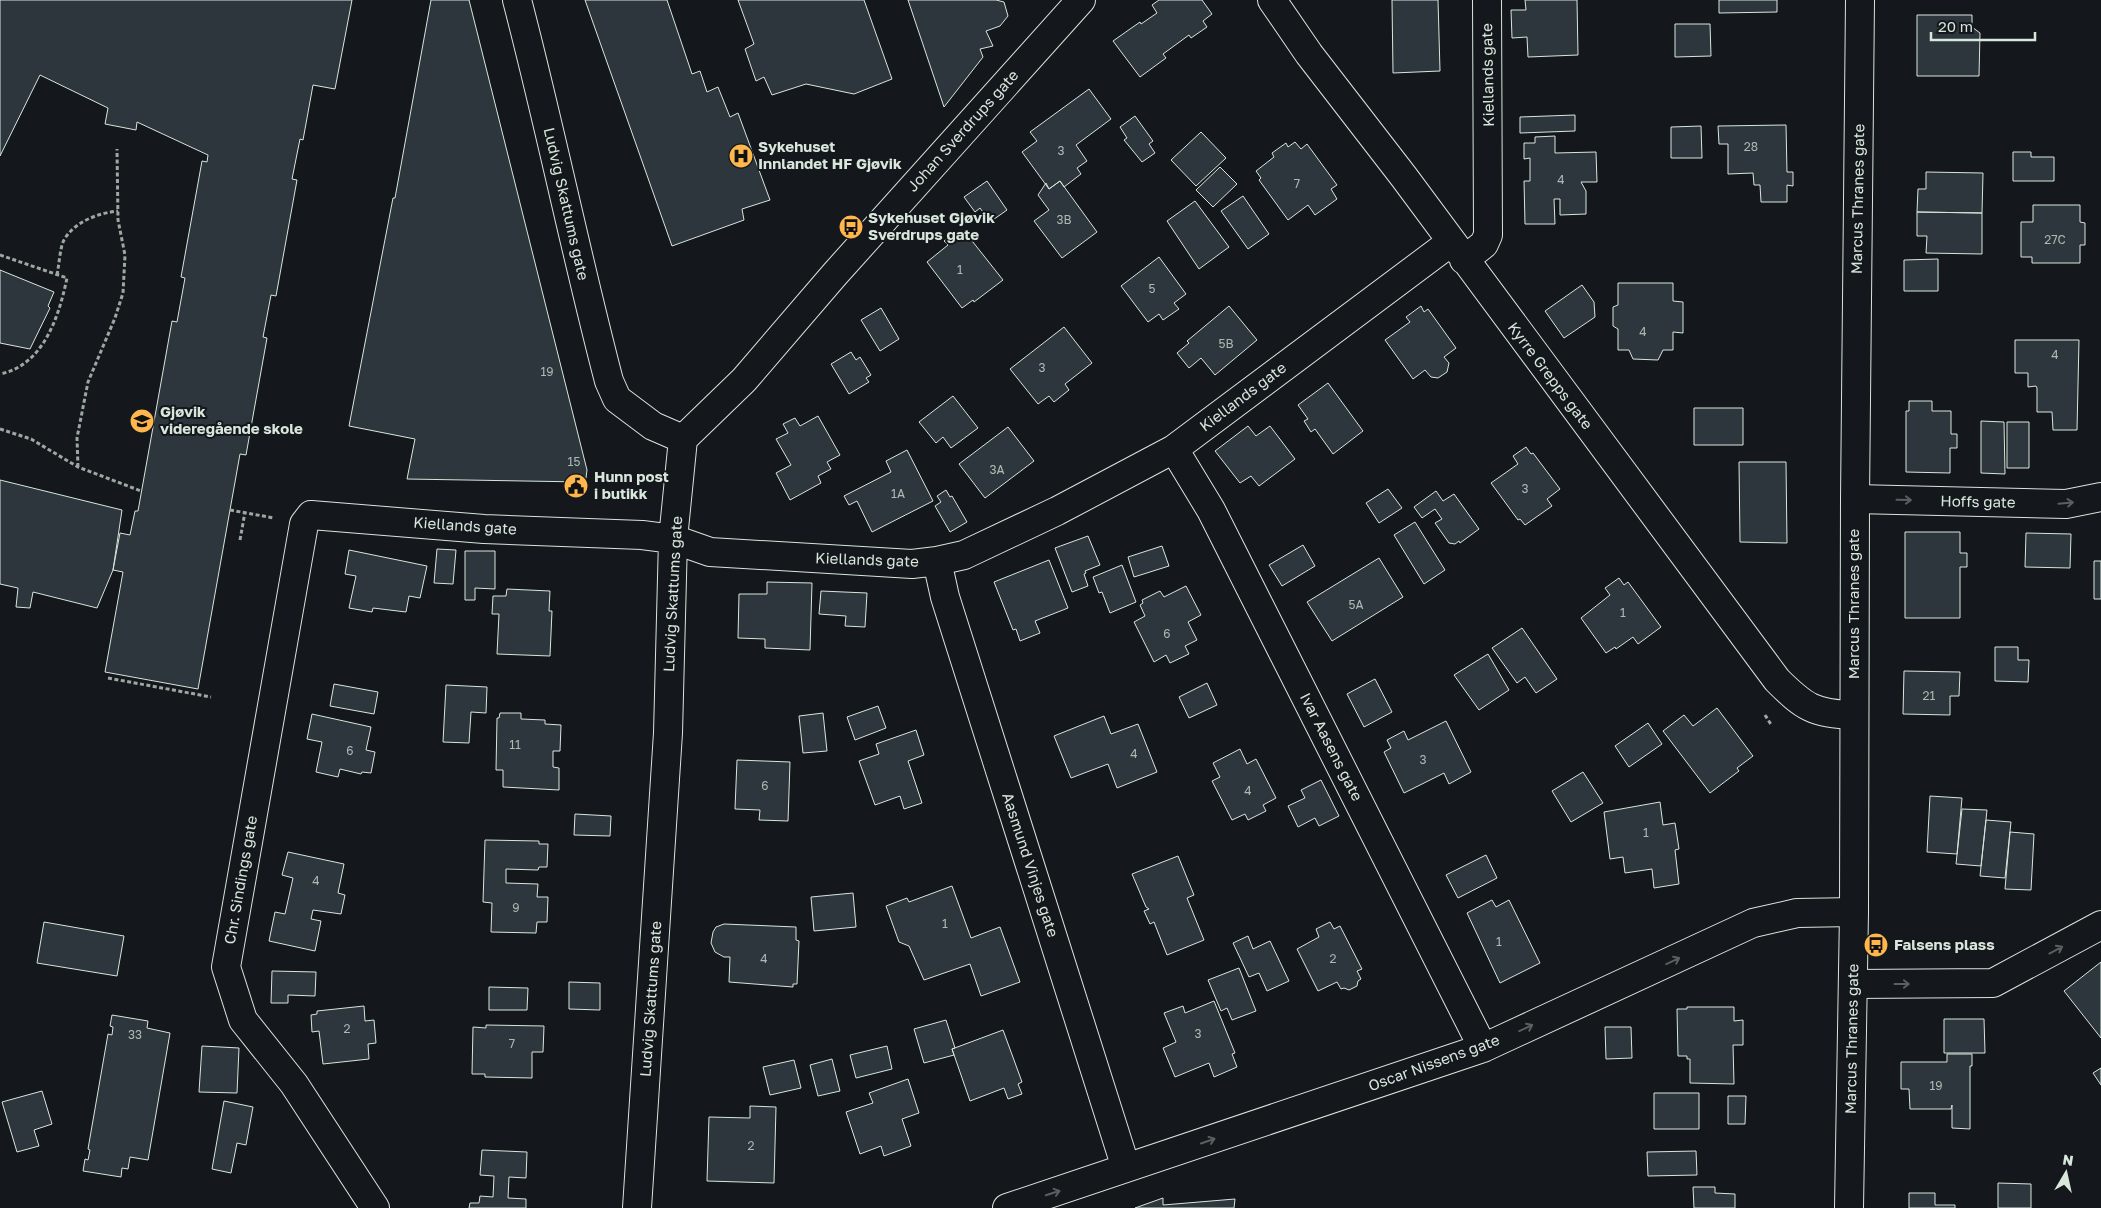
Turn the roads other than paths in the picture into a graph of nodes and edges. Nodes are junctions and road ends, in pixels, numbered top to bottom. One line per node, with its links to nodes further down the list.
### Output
1 (516, 0): 7 (street, Ludvig Skattums gate)
2 (1081, 0): 7 (street, Johan Sverdrups gate)
3 (1272, 0): 6 (street, Kyrre Grepps gate)
4 (1487, 0): 6 (street, Kiellands gate)
5 (1860, 0): 10 (street, Marcus Thranes gate)
6 (1458, 251): 8 (street, Kiellands gate); 14 (street, Kyrre Grepps gate)
7 (683, 439): 12 (street, Ludvig Skattums gate)
8 (1174, 449): 13 (street, Kiellands gate); 18 (street, Ivar Aasens gate)
9 (2101, 496): 10 (street, Hoffs gate, one-way to 9)
10 (1855, 499): 14 (street, Marcus Thranes gate)
11 (307, 519): 12 (street, Kiellands gate); 20 (street, Chr. Sindings gate)
12 (673, 539): 13 (street, Kiellands gate); 21 (street, Ludvig Skattums gate)
13 (937, 561): 19 (street, Aasmund Vinjes gate)
14 (1854, 715): 15 (street, Marcus Thranes gate)
15 (1854, 912): 17 (street, Marcus Thranes gate); 18 (street, Oscar Nissens gate, one-way to 15)
16 (2101, 925): 17 (street, one-way to 16)
17 (1853, 984): 23 (street, Marcus Thranes gate)
18 (1483, 1048): 19 (street, Oscar Nissens gate, one-way to 18)
19 (1126, 1168): 22 (street, Oscar Nissens gate, one-way to 19)
20 (375, 1208)
21 (637, 1208)
22 (1007, 1208)
23 (1849, 1208)

